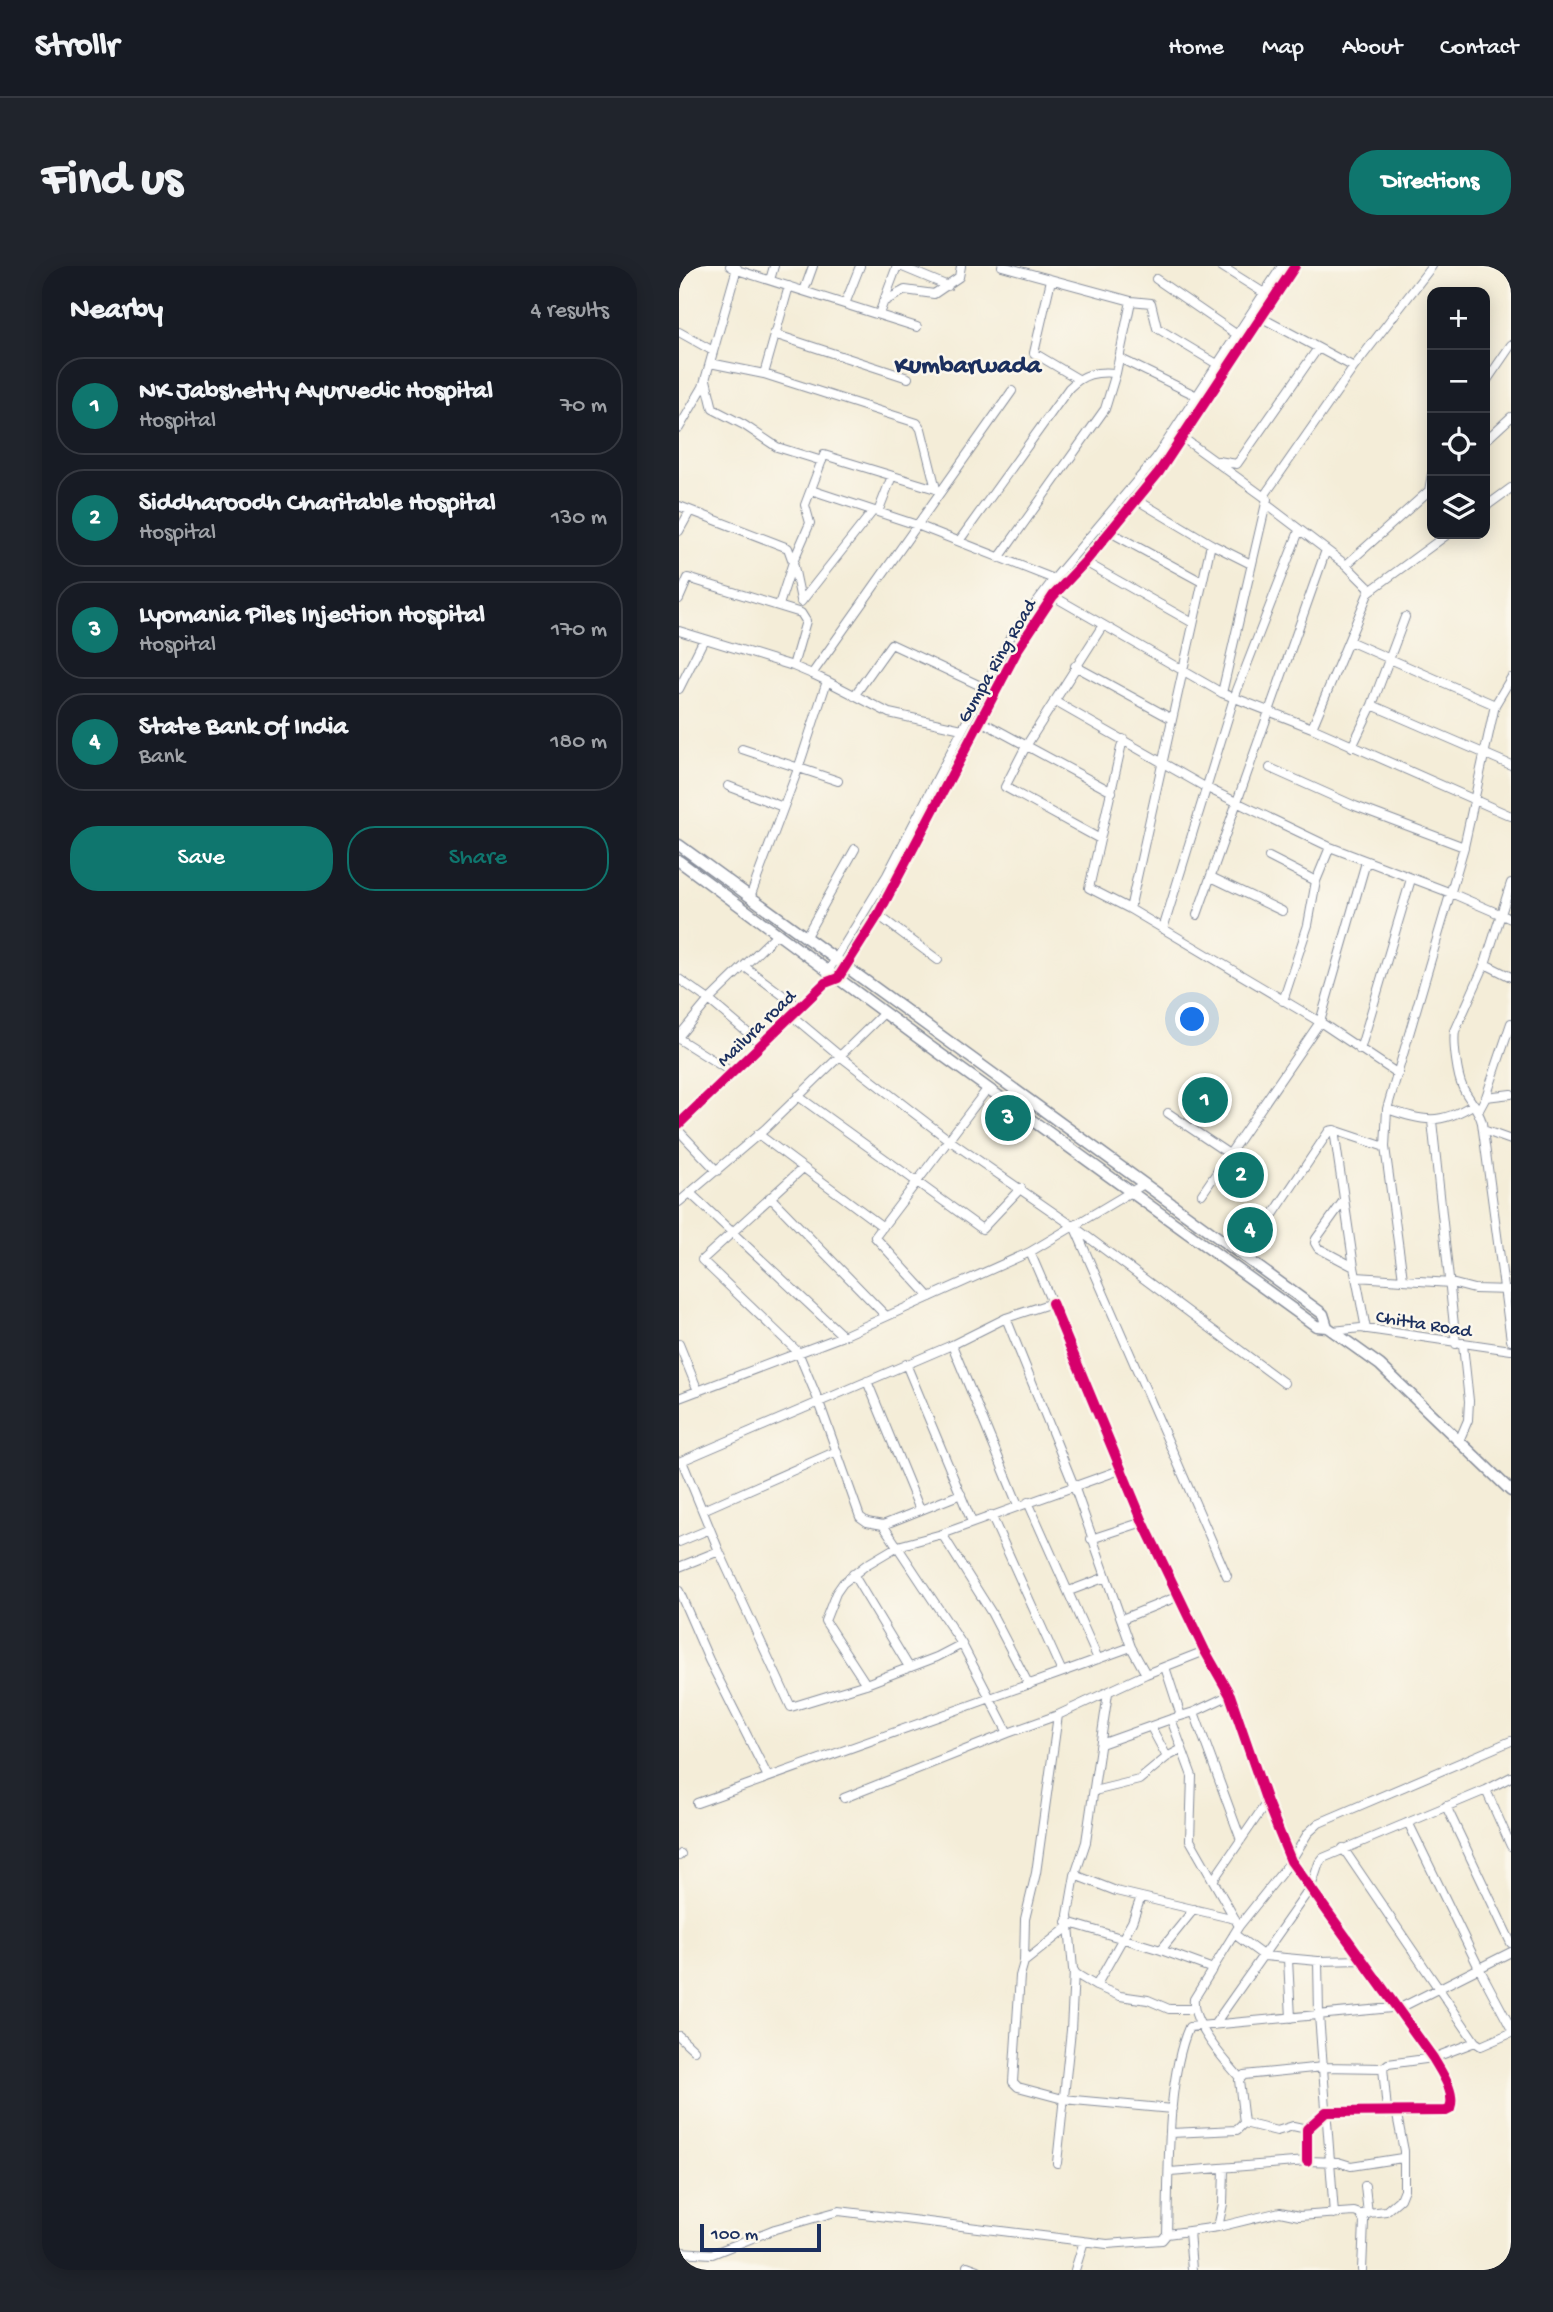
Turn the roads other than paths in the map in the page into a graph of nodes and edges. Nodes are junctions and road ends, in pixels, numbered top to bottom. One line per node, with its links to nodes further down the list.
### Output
1 (774, 266): 13 (street)
2 (813, 266): 17 (street)
3 (860, 266): 21 (street)
4 (898, 266): 16 (street); 20 (street)
5 (961, 266): 16 (street)
6 (1002, 266): 14 (street)
7 (1221, 266): 18 (street)
8 (1282, 266): 18 (street, Gumpa Ring Road)
9 (1295, 266): 23 (street, Gumpa Ring Road)
10 (1432, 266): 34 (street)
11 (735, 267): 13 (street); 30 (street)
12 (1156, 279): 27 (street)
13 (770, 280): 15 (street)
14 (1051, 280): 19 (street); 40 (street)
15 (789, 286): 17 (street); 26 (street)
16 (948, 286): 20 (street)
17 (804, 291): 21 (street)
18 (1264, 293): 27 (street, Gumpa Ring Road)
19 (1131, 301): 31 (street); 33 (street)
20 (883, 302): 22 (street)
21 (845, 304): 22 (street)
22 (879, 314): 24 (street)
23 (1262, 318): 29 (street); 46 (street, Gumpa Ring Road)
24 (917, 327)
25 (679, 332): 30 (street)
26 (774, 334): 36 (street); 39 (street)
27 (1236, 334): 33 (street, Gumpa Ring Road)
28 (1511, 345): 37 (street)
29 (1318, 348): 34 (street); 48 (street)
30 (713, 351): 32 (street)
31 (1119, 358): 35 (street); 42 (street)
32 (710, 363): 36 (street); 38 (street)
33 (1217, 364): 42 (street, Gumpa Ring Road)
34 (1354, 367): 55 (street)
35 (1116, 373): 40 (street); 68 (street)
36 (764, 374): 51 (street)
37 (1490, 376)
38 (706, 377): 44 (street); 47 (street)
39 (908, 378)
40 (1078, 379): 65 (street)
41 (1012, 391): 51 (street)
42 (1197, 396): 73 (street, Gumpa Ring Road)
43 (1511, 417): 45 (street)
44 (679, 428)
45 (1490, 436)
46 (1183, 438): 48 (street); 54 (street, Gumpa Ring Road)
47 (822, 461): 49 (street); 52 (street)
48 (1215, 461): 55 (street)
49 (893, 476): 51 (street); 59 (street)
50 (1511, 488): 56 (street)
51 (938, 489): 60 (street)
52 (811, 490): 59 (street); 69 (street)
53 (1427, 493): 72 (street)
54 (1137, 500): 63 (street, Gumpa Ring Road); 66 (street)
55 (1265, 500): 62 (street); 71 (street)
56 (1490, 503)
57 (679, 506): 58 (street)
58 (690, 511): 61 (street); 69 (street)
59 (875, 511): 60 (street); 78 (street)
60 (917, 525): 65 (street); 91 (street)
61 (679, 531)
62 (1299, 531): 67 (street); 98 (street)
63 (1110, 532): 70 (street, Gumpa Ring Road); 74 (street)
64 (1441, 539): 75 (street)
65 (959, 541): 68 (street)
66 (1211, 544): 71 (street); 74 (street)
67 (1326, 550): 72 (street); 102 (street)
68 (999, 558): 73 (street)
69 (793, 562): 78 (street); 79 (street)
70 (1085, 562): 76 (street, Gumpa Ring Road); 82 (street)
71 (1251, 564): 96 (street)
72 (1346, 565): 75 (street)
73 (1054, 579): 94 (street, Gumpa Ring Road)
74 (1202, 582): 82 (street)
75 (1370, 591): 86 (street)
76 (1053, 596): 83 (street); 104 (street, Gumpa Ring Road)
77 (679, 599): 79 (street)
78 (801, 600): 80 (street)
79 (779, 605): 80 (street)
80 (796, 611): 88 (street)
81 (1405, 617): 87 (street)
82 (1193, 623): 90 (street)
83 (1103, 625): 89 (street); 90 (street)
84 (679, 631): 85 (street)
85 (704, 639): 88 (street); 95 (street)
86 (1349, 641): 87 (street); 105 (street)
87 (1389, 660): 100 (street); 101 (street)
88 (793, 666): 91 (street)
89 (1076, 666): 99 (street); 103 (street)
90 (1183, 671): 96 (street); 103 (street)
91 (813, 674): 93 (street)
92 (1511, 678): 101 (street)
93 (827, 681): 97 (street); 115 (street)
94 (983, 687): 97 (street); 106 (street, Gumpa Ring Road)
95 (679, 689)
96 (1222, 693): 98 (street)
97 (854, 696): 106 (street)
98 (1234, 698): 102 (street); 118 (street)
99 (1054, 701): 107 (street); 108 (street)
100 (1372, 705): 109 (street); 111 (street)
101 (1495, 705): 111 (street)
102 (1269, 712): 105 (street); 121 (street)
103 (1172, 719): 112 (street)
104 (979, 720): 108 (street); 140 (street, Gumpa Ring Road)
105 (1312, 728): 109 (street)
106 (962, 729): 147 (street, Gumpa Ring Road)
107 (1123, 739): 112 (street); 119 (street)
108 (1026, 746): 119 (street); 124 (street)
109 (1352, 747): 120 (street)
110 (743, 749): 115 (street)
111 (1485, 752): 113 (street); 120 (street)
112 (1163, 763): 118 (street); 138 (street)
113 (1511, 765)
114 (1270, 768): 127 (street)
115 (798, 769): 116 (street); 122 (street)
116 (838, 781)
117 (728, 786): 122 (street)
118 (1205, 787): 121 (street); 144 (street)
119 (1112, 792): 124 (street)
120 (1475, 800): 123 (street); 127 (street)
121 (1238, 802): 126 (street); 132 (street)
122 (783, 807): 137 (street)
123 (1511, 816)
124 (1100, 839): 138 (street)
125 (679, 845): 137 (main road)
126 (1330, 847): 131 (street); 134 (street)
127 (1464, 847): 136 (street)
128 (855, 849): 146 (street)
129 (1269, 857): 134 (street)
130 (679, 860): 145 (main road)
131 (1366, 862): 133 (street); 162 (street)
132 (1211, 877): 139 (street); 141 (street)
133 (1411, 879): 136 (street); 166 (street)
134 (1316, 881): 158 (street)
135 (1511, 883): 142 (street)
136 (1451, 893): 142 (street); 169 (street)
137 (750, 897): 146 (main road)
138 (1130, 909): 144 (street)
139 (1282, 911)
140 (879, 915): 148 (street); 151 (street, Gumpa Ring Road)
141 (1197, 915)
142 (1501, 915): 143 (street); 149 (street)
143 (1511, 919)
144 (1163, 929): 158 (street)
145 (778, 933): 150 (street); 152 (main road)
146 (805, 938): 147 (main road)
147 (835, 959): 151 (main road); 152 (street, Gumpa Ring Road)
148 (938, 960)
149 (1485, 964): 153 (street); 174 (street)
150 (745, 967): 157 (street); 159 (street)
151 (845, 967): 154 (street, Gumpa Ring Road); 190 (main road)
152 (827, 970): 154 (main road); 156 (street, Gumpa Ring Road)
153 (1511, 977)
154 (838, 978): 156 (street); 160 (main road)
155 (679, 979): 157 (street)
156 (825, 983): 159 (street, Mailura road)
157 (709, 1000): 164 (street); 165 (street)
158 (1283, 1001): 162 (street)
159 (800, 1008): 161 (street, Mailura road)
160 (884, 1013): 167 (street); 170 (main road)
161 (791, 1015): 165 (street, Mailura road); 167 (street)
162 (1320, 1022): 166 (street); 186 (street)
163 (1511, 1023): 173 (street)
164 (679, 1037): 168 (street)
165 (762, 1045): 168 (street, Mailura road)
166 (1360, 1050): 169 (street)
167 (840, 1056): 172 (street); 183 (street)
168 (733, 1073): 178 (street, Mailura road)
169 (1398, 1074): 175 (street)
170 (988, 1088): 183 (street); 192 (main road)
171 (1511, 1094): 173 (street)
172 (798, 1096): 182 (street); 189 (street)
173 (1486, 1097): 174 (street)
174 (1476, 1107): 177 (street); 180 (street)
175 (1387, 1109): 177 (street); 185 (street)
176 (1168, 1113): 186 (street)
177 (1432, 1121): 205 (street)
178 (679, 1125)
179 (1334, 1130): 185 (street); 196 (street); 202 (street)
180 (1483, 1130): 184 (street); 206 (street)
181 (679, 1131): 188 (street)
182 (758, 1135): 187 (street); 188 (street)
183 (949, 1140): 189 (street); 191 (street)
184 (1511, 1140)
185 (1385, 1147): 204 (street)
186 (1229, 1154): 194 (street)
187 (803, 1168): 195 (street); 199 (street)
188 (717, 1171): 193 (street)
189 (916, 1182): 191 (street); 199 (street)
190 (1144, 1184): 192 (street); 202 (main road)
191 (1021, 1188): 198 (street)
192 (1130, 1191): 198 (street); 211 (main road)
193 (690, 1193): 197 (street); 200 (street)
194 (1202, 1194)
195 (770, 1197): 200 (street); 209 (street)
196 (1344, 1200): 203 (street); 203 (street)
197 (679, 1202)
198 (1073, 1226): 201 (street); 222 (street); 249 (street)
199 (883, 1227): 207 (street)
200 (732, 1232): 213 (street); 219 (street)
201 (1030, 1252): 207 (street); 208 (street)
202 (1244, 1258): 211 (main road)
203 (1355, 1272): 204 (street); 212 (street)
204 (1403, 1279): 205 (street)
205 (1451, 1283): 206 (street); 216 (street)
206 (1508, 1290): 214 (street)
207 (930, 1297): 209 (street)
208 (1052, 1303): 210 (street); 229 (street)
209 (886, 1316): 213 (street)
210 (1006, 1318): 217 (street); 230 (street)
211 (1330, 1329): 212 (street, Chitta Road); 226 (main road)
212 (1366, 1329): 216 (street, Chitta Road)
213 (843, 1336): 219 (street)
214 (1511, 1340)
215 (679, 1344): 223 (street)
216 (1460, 1344): 218 (street, Chitta Road); 226 (street)
217 (952, 1346): 220 (street); 234 (street)
218 (1511, 1350)
219 (798, 1352): 223 (street); 225 (street)
220 (906, 1364): 221 (street); 232 (street)
221 (867, 1381): 225 (street); 236 (street)
222 (1284, 1383)
223 (698, 1391): 224 (street)
224 (679, 1398)
225 (819, 1402): 227 (street); 228 (street)
226 (1459, 1441): 231 (main road)
227 (837, 1451): 235 (street); 240 (street)
228 (681, 1462): 235 (street)
229 (1120, 1470): 230 (street); 239 (street)
230 (1073, 1486): 233 (street); 243 (street)
231 (1511, 1491)
232 (961, 1494): 236 (street); 238 (street)
233 (1028, 1502): 234 (street); 252 (street)
234 (1018, 1505): 237 (street)
235 (703, 1510): 241 (street)
236 (920, 1510): 240 (street)
237 (991, 1515): 238 (street); 261 (street)
238 (972, 1522): 242 (street)
239 (1143, 1522): 243 (street); 253 (street)
240 (883, 1525): 245 (street)
241 (710, 1529): 244 (street); 246 (street)
242 (942, 1534): 245 (street); 264 (street)
243 (1091, 1539): 250 (street)
244 (679, 1542)
245 (898, 1546): 248 (street); 255 (street)
246 (719, 1551): 247 (street); 263 (street)
247 (679, 1567)
248 (853, 1574): 259 (street); 263 (street)
249 (1227, 1576)
250 (1106, 1577): 252 (street); 254 (street)
251 (679, 1591): 278 (street)
252 (1069, 1591): 258 (street)
253 (1179, 1596): 254 (street); 257 (street)
254 (1122, 1619): 256 (street)
255 (962, 1644): 259 (street); 267 (street)
256 (1131, 1647): 258 (street); 262 (street)
257 (1205, 1651): 260 (street); 266 (street)
258 (1098, 1659): 261 (street)
259 (909, 1667): 263 (street)
260 (1165, 1667): 262 (street); 270 (street)
261 (1066, 1671): 264 (street)
262 (1146, 1674): 265 (street)
263 (866, 1684)
264 (1029, 1685): 267 (street)
265 (1108, 1693): 269 (street); 275 (street)
266 (1230, 1695): 268 (street); 284 (street)
267 (992, 1699): 273 (street); 278 (street)
268 (1194, 1712): 270 (street); 287 (street)
269 (1058, 1715): 273 (street); 306 (street)
270 (1181, 1716): 271 (street)
271 (1171, 1719): 272 (street); 276 (street)
272 (1151, 1727): 275 (street); 277 (street)
273 (1008, 1733): 282 (street)
274 (1511, 1741): 290 (street)
275 (1101, 1744): 281 (street)
276 (1182, 1749): 277 (street); 292 (street)
277 (1167, 1757): 281 (street)
278 (768, 1777): 283 (street)
279 (1511, 1777): 280 (street)
280 (1486, 1790): 285 (street); 288 (street)
281 (1094, 1791): 291 (street)
282 (844, 1798)
283 (697, 1802)
284 (1267, 1802): 287 (street); 290 (street)
285 (1446, 1806): 286 (street); 299 (street)
286 (1408, 1822): 289 (street); 307 (street)
287 (1241, 1840): 292 (street)
288 (1511, 1846)
289 (1343, 1848): 293 (street); 311 (street)
290 (1291, 1861): 293 (street); 297 (street)
291 (1075, 1875): 294 (street); 296 (street)
292 (1214, 1879): 297 (street)
293 (1311, 1887): 302 (street); 304 (street)
294 (1141, 1897): 295 (street); 298 (street)
295 (1194, 1909): 297 (street); 300 (street)
296 (1067, 1925): 298 (street); 306 (street); 309 (street)
297 (1236, 1926): 302 (street); 308 (street)
298 (1122, 1939): 300 (street); 310 (street)
299 (1511, 1943)
300 (1161, 1950): 308 (street)
301 (1511, 1952): 307 (street)
302 (1264, 1956): 303 (street); 316 (street)
303 (1288, 1959): 305 (street); 315 (street)
304 (1364, 1960): 305 (street); 312 (street)
305 (1318, 1961): 314 (street)
306 (1024, 1962): 326 (street)
307 (1479, 1968): 311 (street); 318 (street)
308 (1213, 1969): 313 (street)
309 (1074, 1972): 310 (street); 326 (street)
310 (1096, 1986): 313 (street)
311 (1438, 1989): 312 (street); 320 (street)
312 (1397, 2007): 314 (street); 322 (street)
313 (1194, 2009): 317 (street)
314 (1319, 2015): 315 (street); 323 (street)
315 (1291, 2018): 316 (street)
316 (1214, 2025): 317 (street)
317 (1203, 2026): 325 (street); 327 (street)
318 (1511, 2031): 320 (street)
319 (679, 2036): 321 (street)
320 (1475, 2042): 322 (street)
321 (694, 2050)
322 (1433, 2058): 324 (street); 328 (street)
323 (1323, 2067): 324 (street); 325 (street); 329 (street)
324 (1383, 2068): 328 (street)
325 (1240, 2078): 330 (street)
326 (1063, 2099): 327 (street); 336 (street)
327 (1172, 2109): 332 (street)
328 (1391, 2110): 329 (street); 333 (street)
329 (1326, 2112): 331 (street); 335 (street)
330 (1244, 2123): 331 (street); 332 (street)
331 (1307, 2129): 334 (street)
332 (1171, 2133): 338 (street)
333 (1402, 2158): 335 (street); 341 (street)
334 (1307, 2161): 335 (street); 337 (street)
335 (1330, 2162): 340 (street)
336 (1057, 2164)
337 (1224, 2168): 338 (street); 342 (street)
338 (1170, 2172): 344 (street)
339 (1365, 2186): 341 (street)
340 (1333, 2214): 341 (street); 342 (street)
341 (1364, 2214): 351 (street)
342 (1218, 2227): 343 (street)
343 (1189, 2231): 344 (street); 350 (street)
344 (1167, 2234): 345 (street)
345 (1084, 2241): 346 (street); 349 (street)
346 (679, 2252)
347 (967, 2266): 348 (street)
348 (978, 2270)
349 (1075, 2270)
350 (1192, 2270)
351 (1362, 2270)

